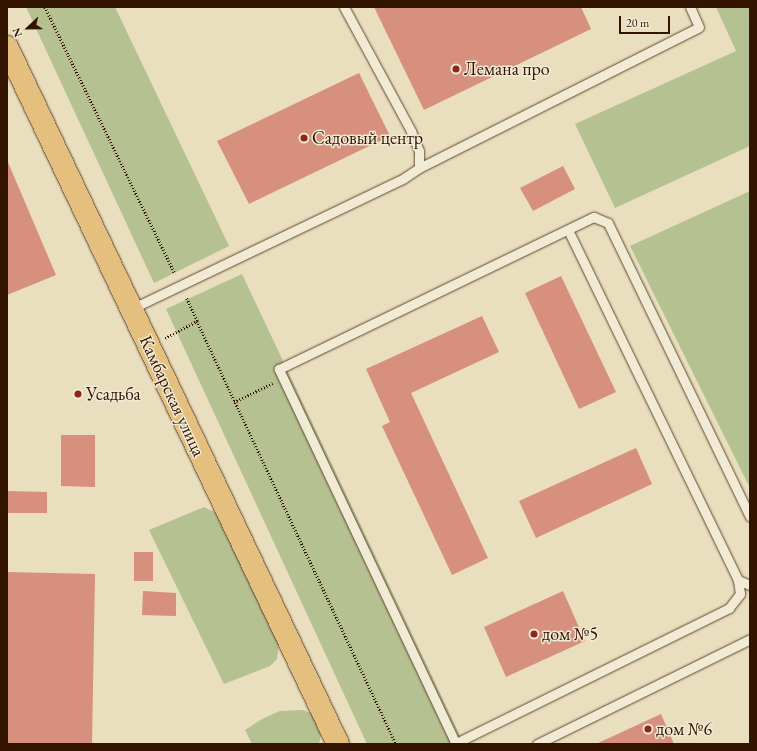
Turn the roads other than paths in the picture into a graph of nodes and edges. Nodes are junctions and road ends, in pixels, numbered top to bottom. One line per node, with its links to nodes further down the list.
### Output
1 (344, 7): 4 (lane)
2 (690, 7): 4 (lane)
3 (7, 47): 6 (main road, Камбарская улица)
4 (419, 168): 6 (lane)
5 (568, 230): 7 (lane); 8 (lane); 12 (lane)
6 (131, 309): 11 (main road, Камбарская улица)
7 (750, 517)
8 (738, 580): 9 (lane); 12 (lane)
9 (750, 585)
10 (750, 639): 13 (lane)
11 (338, 744)
12 (455, 744)
13 (537, 744)

